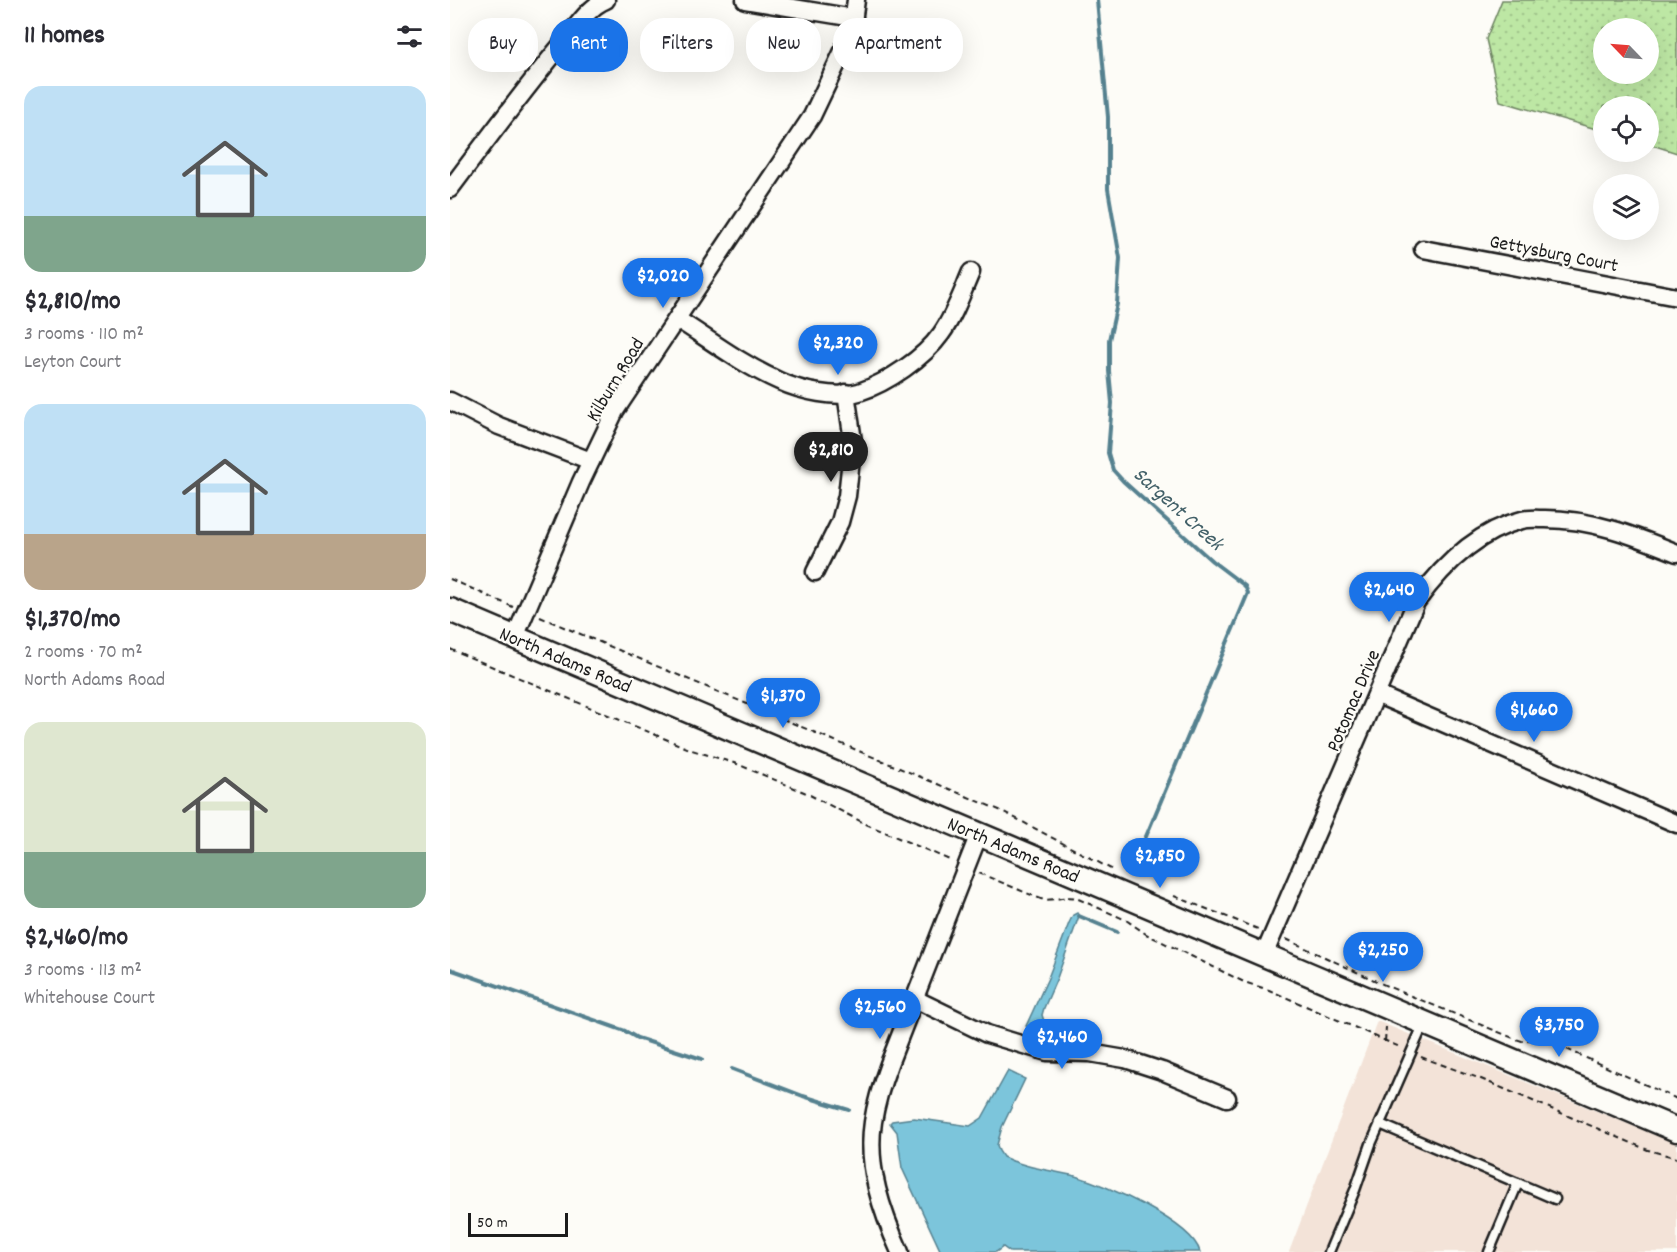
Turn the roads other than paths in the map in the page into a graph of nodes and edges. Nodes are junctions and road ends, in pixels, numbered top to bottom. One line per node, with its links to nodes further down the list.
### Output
1 (606, 0): 6 (street)
2 (746, 0): 4 (street)
3 (856, 0): 4 (street, Kilburn Road)
4 (854, 18)
5 (833, 72): 10 (street, Kilburn Road)
6 (450, 189)
7 (1423, 249): 9 (street, Gettysburg Court)
8 (971, 272): 11 (street)
9 (1677, 297)
10 (677, 319): 11 (street); 13 (street, Kilburn Road)
11 (846, 393): 15 (street)
12 (450, 401): 13 (street)
13 (591, 461): 17 (street, Kilburn Road)
14 (1677, 553): 18 (street, Potomac Drive)
15 (815, 572)
16 (450, 610): 17 (main road, North Adams Road)
17 (515, 637): 20 (main road, North Adams Road)
18 (1378, 695): 19 (street); 21 (street, Potomac Drive)
19 (1677, 825)
20 (979, 834): 21 (main road, North Adams Road); 22 (street)
21 (1264, 954): 23 (main road, North Adams Road)
22 (915, 999): 24 (street); 29 (street)
23 (1425, 1023): 25 (lane); 26 (main road, North Adams Road)
24 (1227, 1098)
25 (1380, 1124): 27 (lane); 30 (lane)
26 (1677, 1130)
27 (1518, 1183): 28 (lane); 31 (lane)
28 (1555, 1199)
29 (900, 1252)
30 (1329, 1252)
31 (1489, 1252)

